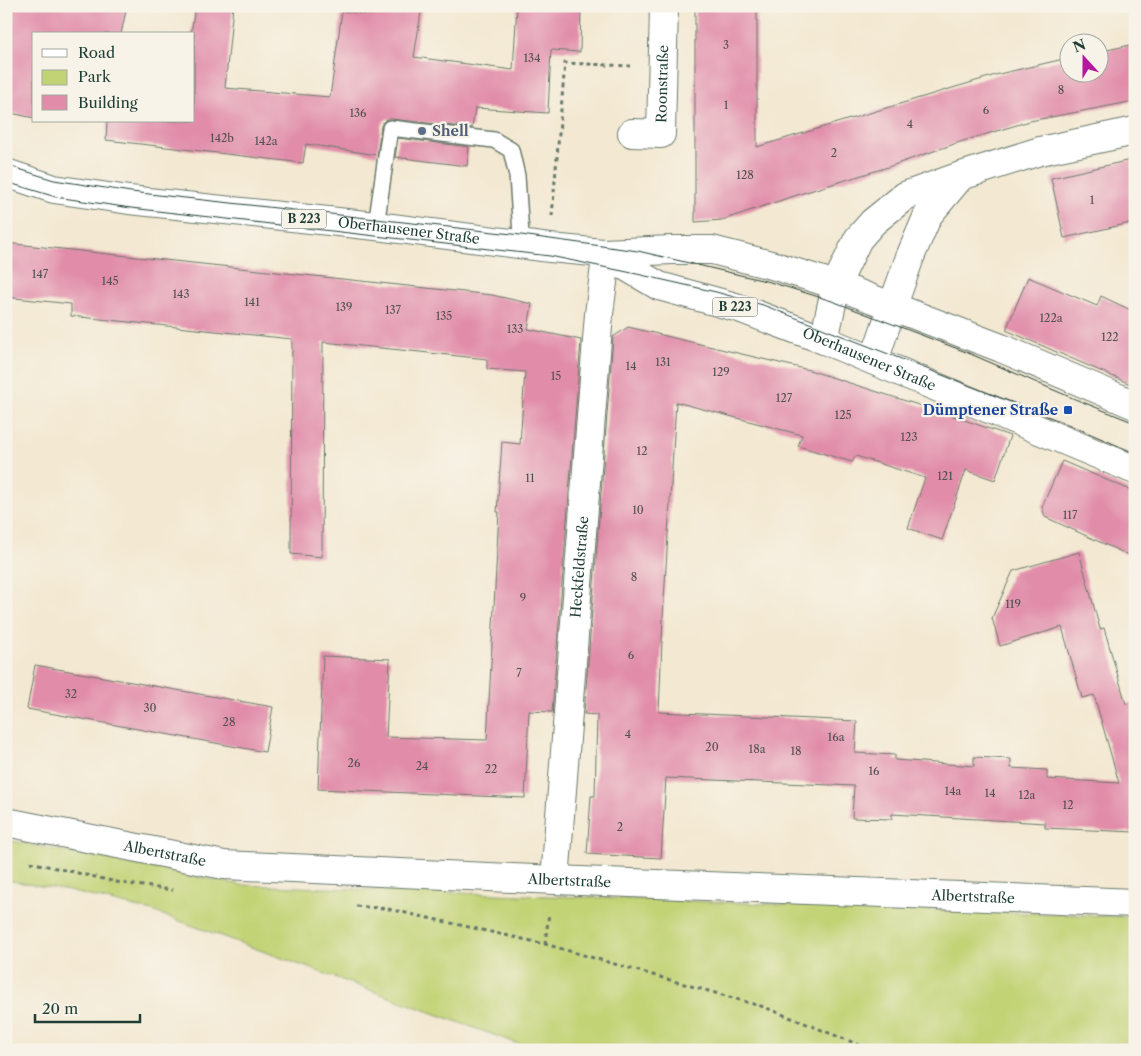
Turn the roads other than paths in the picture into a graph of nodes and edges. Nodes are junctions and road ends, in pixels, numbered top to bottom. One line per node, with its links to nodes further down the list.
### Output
1 (664, 6): 3 (street, Roonstraße)
2 (1135, 131): 5 (street)
3 (632, 133)
4 (6, 173): 6 (street, Oberhausener Straße / B 223)
5 (961, 176): 9 (street); 10 (street)
6 (376, 226): 7 (street, Oberhausener Straße / B 223); 7 (lane)
7 (520, 244): 8 (street, Oberhausener Straße / B 223)
8 (603, 253): 9 (street, Oberhausener Straße / B 223); 11 (street, Oberhausener Straße / B 223); 16 (street, Heckfeldstraße)
9 (836, 285): 10 (street, Oberhausener Straße / B 223); 11 (street)
10 (893, 307): 12 (street); 13 (street, Oberhausener Straße / B 223)
11 (824, 340): 12 (street, Oberhausener Straße / B 223)
12 (869, 358): 14 (street, Oberhausener Straße / B 223)
13 (1135, 405)
14 (1135, 470)
15 (6, 822): 16 (street, Albertstraße)
16 (555, 880): 17 (street, Albertstraße)
17 (1135, 903)

